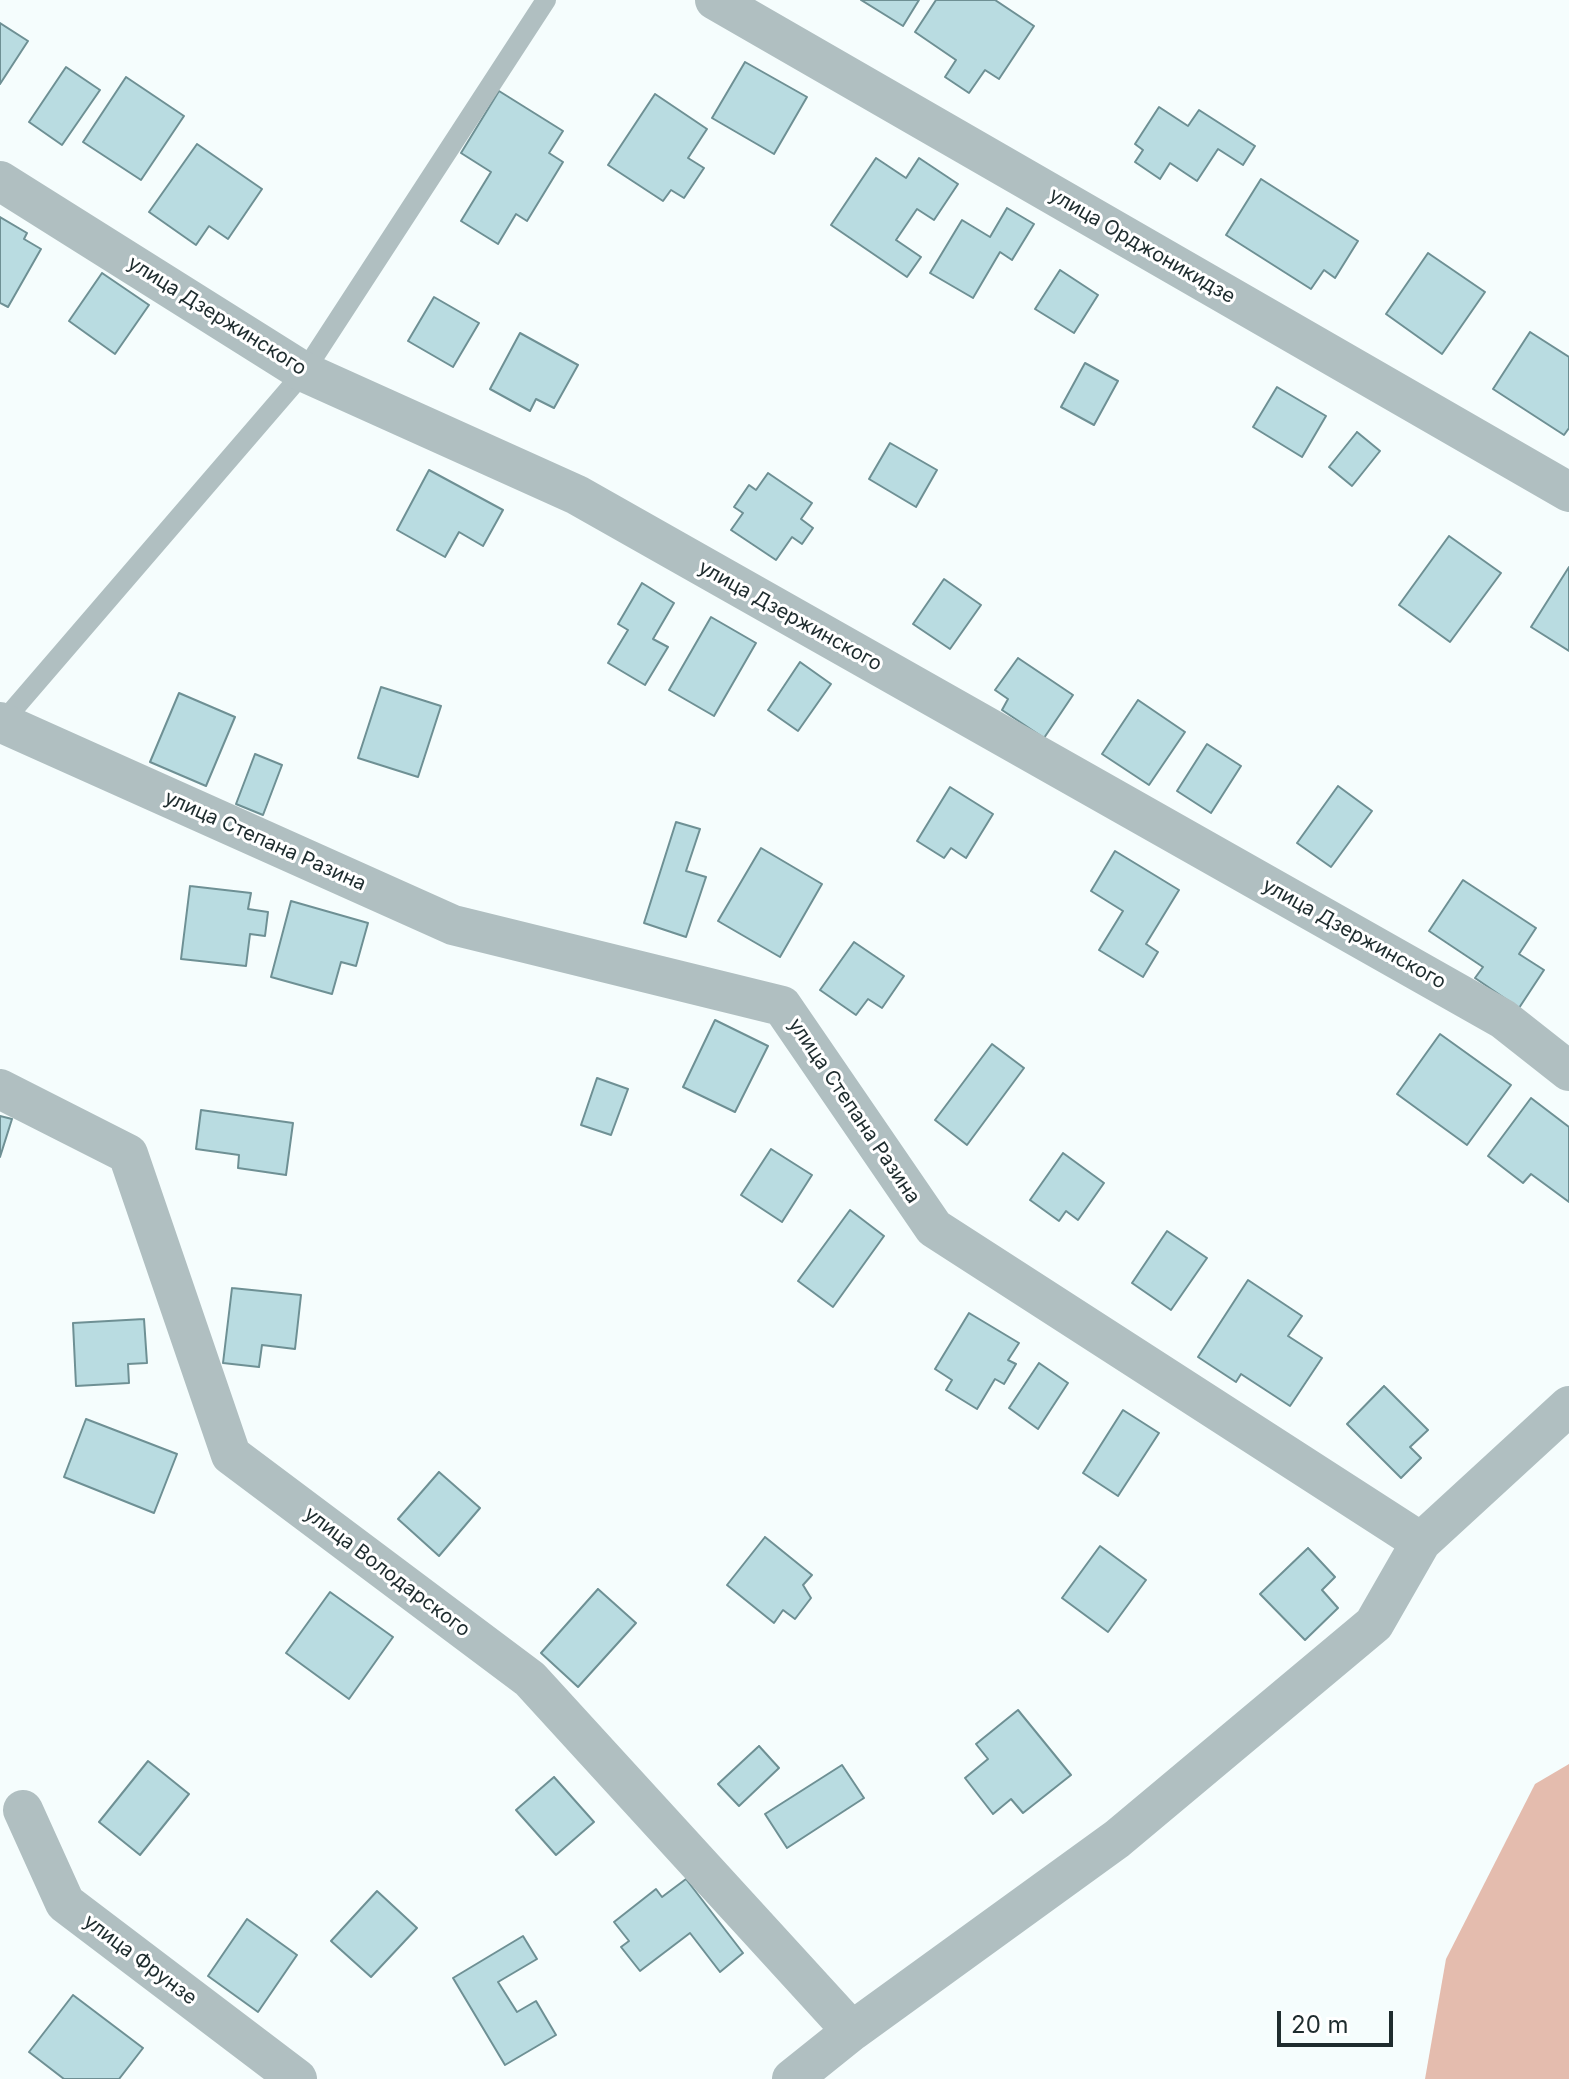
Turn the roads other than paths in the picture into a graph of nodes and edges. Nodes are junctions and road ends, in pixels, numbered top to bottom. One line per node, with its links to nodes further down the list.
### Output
1 (546, 0): 4 (lane)
2 (715, 0): 5 (street, улица Орджоникидзе)
3 (0, 181): 4 (street, улица Дзержинского)
4 (304, 372): 6 (lane); 7 (street, улица Дзержинского)
5 (1569, 492)
6 (0, 723): 10 (street, улица Степана Разина)
7 (1569, 1071)
8 (0, 1089): 12 (street, улица Володарского)
9 (1569, 1406): 10 (street)
10 (1421, 1542): 12 (street)
11 (23, 1810): 13 (street, улица Фрунзе)
12 (852, 2031): 14 (street)
13 (297, 2079)
14 (792, 2079)

